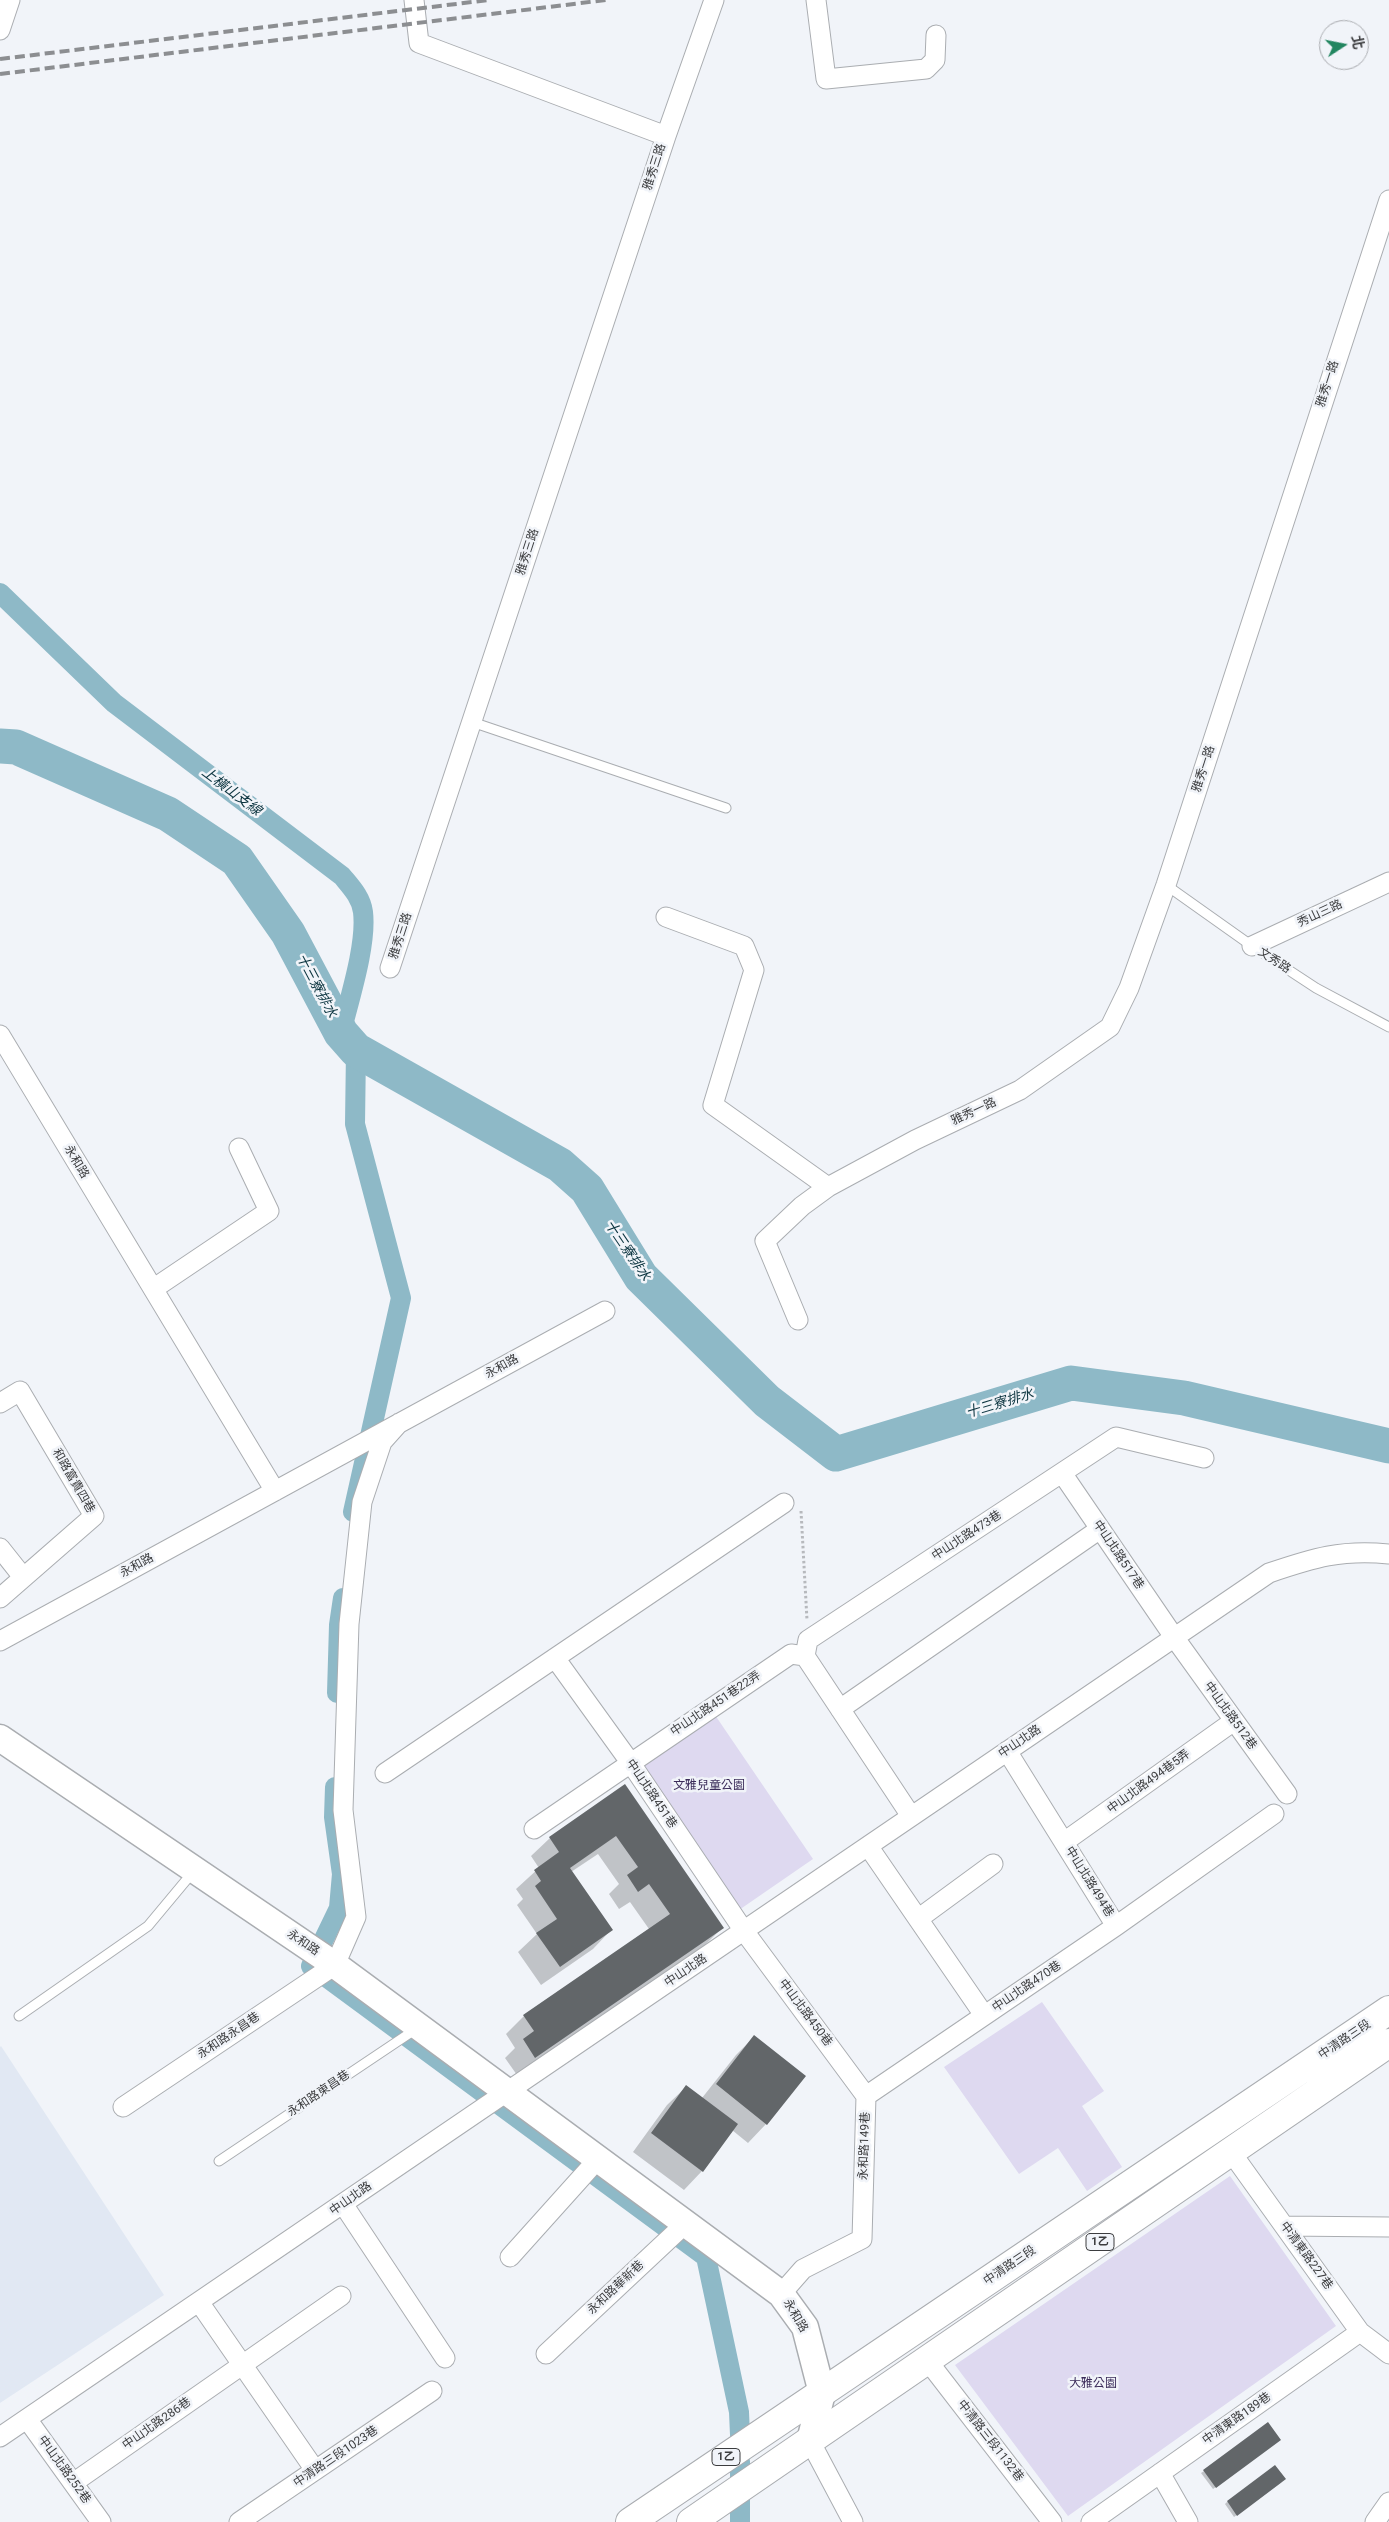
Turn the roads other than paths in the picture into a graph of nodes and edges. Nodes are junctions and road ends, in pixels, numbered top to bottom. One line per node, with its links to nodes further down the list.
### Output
1 (10, 0): 5 (street)
2 (414, 0): 7 (street, 雅秀三路)
3 (714, 0): 7 (street, 雅秀三路)
4 (816, 0): 6 (street)
5 (0, 30)
6 (936, 35)
7 (666, 136): 9 (street, 雅秀三路)
8 (1389, 200): 12 (street, 雅秀一路)
9 (472, 722): 10 (lane); 15 (street, 雅秀三路)
10 (726, 808)
11 (1389, 882): 14 (street, 秀山三路)
12 (1166, 885): 14 (lane, 文秀路); 19 (street, 雅秀一路)
13 (666, 917): 19 (street)
14 (1252, 946): 16 (lane, 文秀路)
15 (390, 968)
16 (1389, 1027)
17 (0, 1035): 20 (street, 永和路)
18 (239, 1148): 20 (street)
19 (828, 1187): 22 (street, 雅秀一路)
20 (153, 1289): 27 (street, 永和路)
21 (605, 1310): 24 (street, 永和路)
22 (798, 1320)
23 (0, 1402): 32 (street, 和路富貴四巷)
24 (399, 1423): 27 (street, 永和路); 55 (street, 永和路)
25 (1204, 1458): 26 (street, 中山北路473巷)
26 (1062, 1473): 29 (street, 中山北路517巷); 36 (street, 中山北路473巷)
27 (275, 1491): 35 (street, 永和路)
28 (784, 1503): 37 (street)
29 (1100, 1529): 34 (street, 中山北路517巷); 38 (street)
30 (0, 1548): 32 (street)
31 (1389, 1554): 34 (street, 中山北路)
32 (23, 1577): 33 (street, 和路富貴四巷)
33 (0, 1598)
34 (1174, 1638): 39 (street, 中山北路512巷); 41 (street, 中山北路)
35 (0, 1641)
36 (807, 1648): 38 (street); 42 (street, 中山北路451巷22弄)
37 (555, 1658): 42 (street, 中山北路451巷); 43 (street)
38 (840, 1709): 46 (street)
39 (1234, 1721): 44 (street, 中山北路512巷); 48 (street, 中山北路494巷5弄)
40 (0, 1738): 51 (main road, 永和路)
41 (1007, 1751): 46 (street, 中山北路); 48 (street, 中山北路494巷)
42 (630, 1762): 47 (street, 中山北路451巷22弄); 54 (street, 中山北路451巷)
43 (385, 1773)
44 (1287, 1794)
45 (1274, 1814): 53 (street, 中山北路494巷)
46 (911, 1816): 49 (street, 中山北路)
47 (534, 1829)
48 (1064, 1842): 53 (street, 中山北路494巷)
49 (868, 1846): 52 (street, 中山北路470巷); 54 (street, 中山北路)
50 (993, 1864): 52 (street)
51 (194, 1870): 55 (main road, 永和路); 58 (lane)
52 (918, 1919): 57 (street, 中山北路470巷)
53 (1116, 1926): 57 (street, 中山北路470巷)
54 (744, 1931): 61 (street, 中山北路); 62 (street, 中山北路450巷)
55 (334, 1965): 59 (main road, 永和路); 63 (street, 永和路永昌巷)
56 (1389, 2010): 82 (main road, 中清路三段 / 1乙)
57 (984, 2015): 62 (street, 永和路149巷)
58 (19, 2016)
59 (418, 2028): 61 (main road, 永和路); 66 (lane, 永和路東昌巷)
60 (1389, 2043): 64 (main road, 1乙)
61 (508, 2093): 65 (main road, 永和路); 67 (street, 中山北路)
62 (866, 2096): 72 (street, 永和路149巷)
63 (123, 2107)
64 (1231, 2152): 69 (street, 中清東路227巷); 79 (main road, 1乙)
65 (598, 2159): 68 (main road, 永和路); 71 (street)
66 (219, 2161)
67 (343, 2204): 74 (street, 中山北路); 78 (street)
68 (685, 2224): 72 (main road, 永和路); 76 (street, 永和路華新巷)
69 (1284, 2226): 70 (street); 75 (street, 中清東路227巷)
70 (1389, 2227)
71 (510, 2257)
72 (781, 2294): 82 (main road, 永和路)
73 (341, 2296): 80 (street, 中山北路286巷)
74 (199, 2302): 80 (street); 83 (street, 中山北路)
75 (1360, 2332): 77 (street, 中清東路227巷); 87 (street, 中清東路189巷)
76 (546, 2354)
77 (1389, 2354)
78 (445, 2358)
79 (928, 2360): 85 (main road, 1乙); 95 (street, 中清路三段1132巷)
80 (242, 2364): 86 (street); 88 (street, 中山北路286巷)
81 (432, 2391): 86 (street, 中清路三段1023巷)
82 (822, 2393): 85 (main road, 永和路); 92 (main road, 中清路三段 / 1乙)
83 (27, 2419): 84 (street, 中山北路); 88 (street, 中山北路252巷)
84 (0, 2437)
85 (810, 2441): 93 (main road, 1乙); 94 (street)
86 (315, 2470): 91 (street, 中清路三段1023巷)
87 (1160, 2473): 96 (street); 97 (street)
88 (73, 2483): 90 (street, 中山北路252巷)
89 (1389, 2502): 98 (street)
90 (101, 2522)
91 (239, 2522)
92 (630, 2522)
93 (691, 2522)
94 (853, 2522)
95 (1052, 2522)
96 (1091, 2522)
97 (1188, 2522)
98 (1375, 2522)

